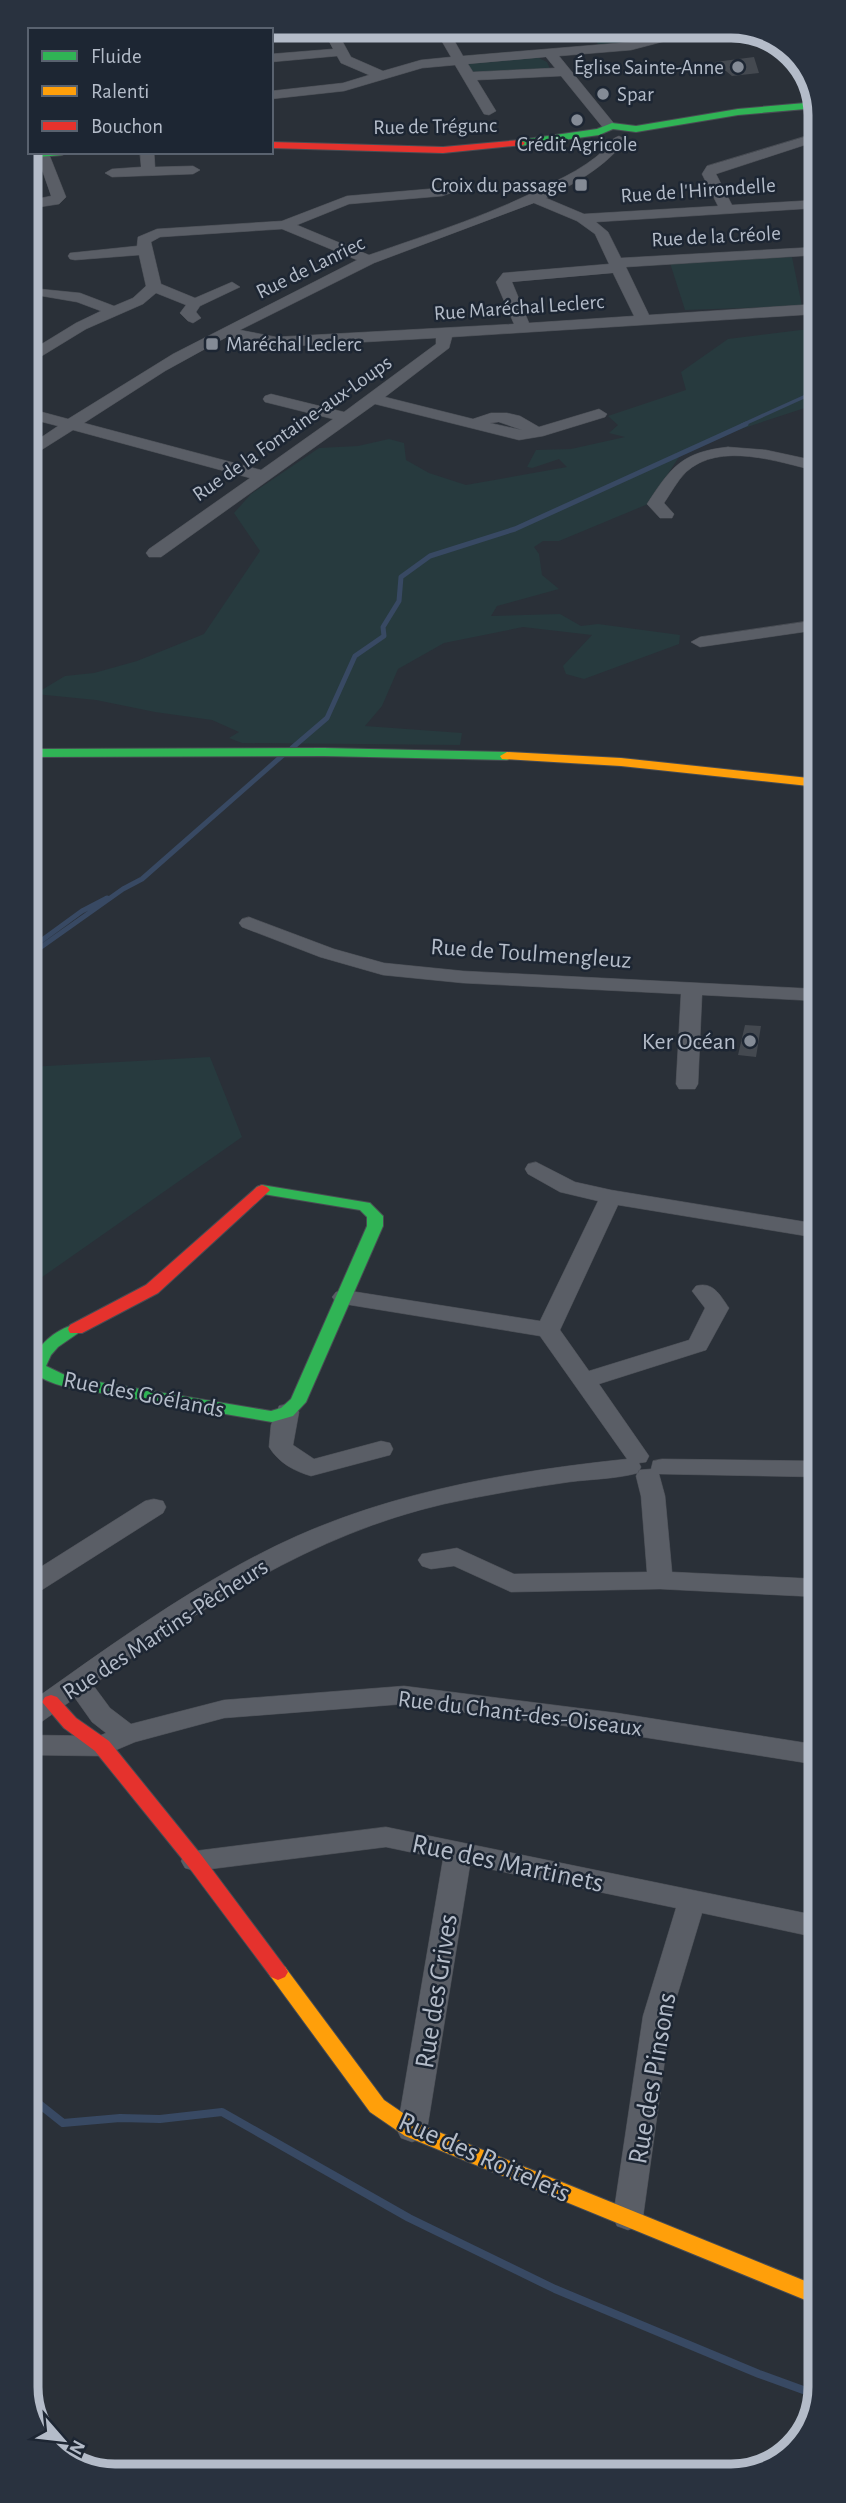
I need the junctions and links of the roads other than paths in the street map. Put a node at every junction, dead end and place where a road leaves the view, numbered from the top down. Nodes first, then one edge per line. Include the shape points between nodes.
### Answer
1 (333, 38) edge
2 (447, 39) edge
3 (669, 39) edge
4 (340, 52) junction
5 (549, 53) junction
6 (273, 58) edge
7 (460, 60) junction
8 (562, 72) junction
9 (380, 75) junction
10 (469, 76) junction
11 (273, 94) edge
12 (807, 106) edge
13 (489, 111) dead end
14 (604, 129) junction
15 (636, 129) junction
16 (808, 138) edge
17 (620, 140) junction
18 (273, 145) edge
19 (147, 154) edge
20 (38, 162) edge
21 (193, 170) dead end
22 (148, 171) junction
23 (112, 173) dead end
24 (460, 185) dead end
25 (534, 198) junction
26 (38, 203) edge
27 (808, 204) edge
28 (727, 209) junction
29 (582, 218) junction
30 (284, 225) junction
31 (145, 250) junction
32 (808, 252) edge
33 (75, 256) dead end
34 (369, 260) junction
35 (618, 265) junction
36 (154, 287) junction
37 (38, 291) edge
38 (214, 295) joint
39 (233, 295) dead end
40 (808, 310) edge
41 (114, 311) junction
42 (644, 321) junction
43 (524, 328) junction
44 (225, 332) junction
45 (444, 333) junction
46 (38, 352) edge
47 (271, 399) dead end
48 (372, 399) junction
49 (599, 414) dead end
50 (38, 416) edge
51 (346, 417) junction
52 (71, 425) junction
53 (474, 425) joint
54 (537, 433) joint
55 (38, 447) edge
56 (808, 464) edge
57 (263, 476) junction
58 (666, 514) dead end
59 (155, 552) dead end
60 (808, 626) edge
61 (699, 642) dead end
62 (38, 752) edge
63 (808, 782) edge
64 (249, 923) dead end
65 (692, 989) junction
66 (808, 995) edge
67 (687, 1084) dead end
68 (536, 1169) dead end
69 (611, 1197) junction
70 (808, 1229) edge
71 (704, 1292) dead end
72 (344, 1297) junction
73 (548, 1330) junction
74 (583, 1381) junction
75 (287, 1412) junction
76 (381, 1449) dead end
77 (644, 1466) junction
78 (808, 1469) edge
79 (154, 1507) dead end
80 (431, 1560) dead end
81 (38, 1578) edge
82 (660, 1580) junction
83 (808, 1587) edge
84 (78, 1683) junction
85 (51, 1702) junction
86 (38, 1711) edge
87 (127, 1735) junction
88 (38, 1745) edge
89 (102, 1746) junction
90 (808, 1753) edge
91 (458, 1851) junction
92 (195, 1861) junction
93 (692, 1900) junction
94 (808, 1923) edge
95 (412, 2130) junction
96 (628, 2217) junction
97 (808, 2292) edge

1 - 4 street
2 - 7 street
3 - 5 street
4 - 6 street
4 - 9 street via 353,65
5 - 7 street
5 - 8 street
7 - 9 street
7 - 10 street
8 - 10 street
8 - 14 street
9 - 11 street via 344,87
10 - 13 street
12 - 15 main road via 727,113
14 - 15 main road
14 - 17 main road via 607,139
14 - 18 main road, Rue de Trégunc via 443,150
15 - 17 main road via 638,136
16 - 28 street via 712,169 709,174
17 - 25 street, Rue de Lanriec via 586,170
19 - 22 street
20 - 26 street via 59,197
21 - 22 street
22 - 23 street
24 - 30 street via 442,192 347,200
25 - 29 street
25 - 34 street, Rue de Lanriec
27 - 28 street, Rue de l'Hirondelle
28 - 29 street, Rue de l'Hirondelle
29 - 35 street via 601,232
30 - 31 street via 157,233 143,240
30 - 34 street
31 - 33 street
31 - 36 street
32 - 35 street, Rue de la Créole
34 - 44 street, Rue de Lanriec
35 - 42 street
35 - 43 street, Rue de la Créole via 508,276 504,282
36 - 38 street via 192,312
36 - 41 street via 138,301
37 - 41 street via 80,298
38 - 39 street
40 - 42 street, Rue Maréchal Leclerc
41 - 46 street
42 - 43 street, Rue Maréchal Leclerc
43 - 45 street, Rue Maréchal Leclerc
44 - 45 street, Rue Maréchal Leclerc via 276,342
44 - 52 street, Rue de Lanriec
45 - 48 street, Rue de la Fontaine-aux-Loups via 440,350
47 - 51 street
48 - 51 street, Rue de la Fontaine-aux-Loups
48 - 53 street
49 - 54 street
50 - 52 street
51 - 57 street, Rue de la Fontaine-aux-Loups
52 - 55 street, Rue de Lanriec
52 - 57 street
53 - 54 street via 503,415
56 - 58 street via 756,453 705,456 680,468 655,504
57 - 59 street, Rue de la Fontaine-aux-Loups
60 - 61 street
62 - 63 main road via 532,755 687,766
64 - 65 street, Rue de Toulmengleuz via 383,969
65 - 66 street, Rue de Toulmengleuz
65 - 67 street
68 - 69 street via 568,1187
69 - 70 street
69 - 73 street
71 - 74 street via 718,1308 698,1345
72 - 73 street
72 - 75 main road, Rue des Goélands via 298,1402
72 - 75 main road, Rue des Goélands via 375,1226 375,1216 365,1206 262,1190 152,1290 55,1340 41,1354 38,1367 66,1382 272,1417
73 - 74 street
74 - 77 street
75 - 76 street, Rue des Goélands via 281,1447 310,1468
77 - 78 street, Rue des Martins-Pêcheurs
77 - 82 street via 653,1496
77 - 84 street, Rue des Martins-Pêcheurs via 479,1487 368,1518 313,1540 216,1590
79 - 81 street
80 - 82 street via 457,1557 511,1583
82 - 83 street
84 - 85 street, Rue des Martins-Pêcheurs
84 - 87 street via 102,1715
85 - 86 street, Rue des Martins-Pêcheurs
85 - 89 main road, Rue des Roitelets
87 - 89 street
87 - 90 street, Rue du Chant-des-Oiseaux via 224,1710 404,1695
88 - 89 street
89 - 92 main road, Rue des Roitelets
91 - 92 street, Rue des Martinets via 386,1837
91 - 93 street, Rue des Martinets
91 - 95 street, Rue des Grives
92 - 95 main road, Rue des Roitelets via 377,2106
93 - 94 street, Rue des Martinets
93 - 96 street, Rue des Pinsons via 657,2016
95 - 96 main road, Rue des Roitelets
96 - 97 main road, Rue des Roitelets

